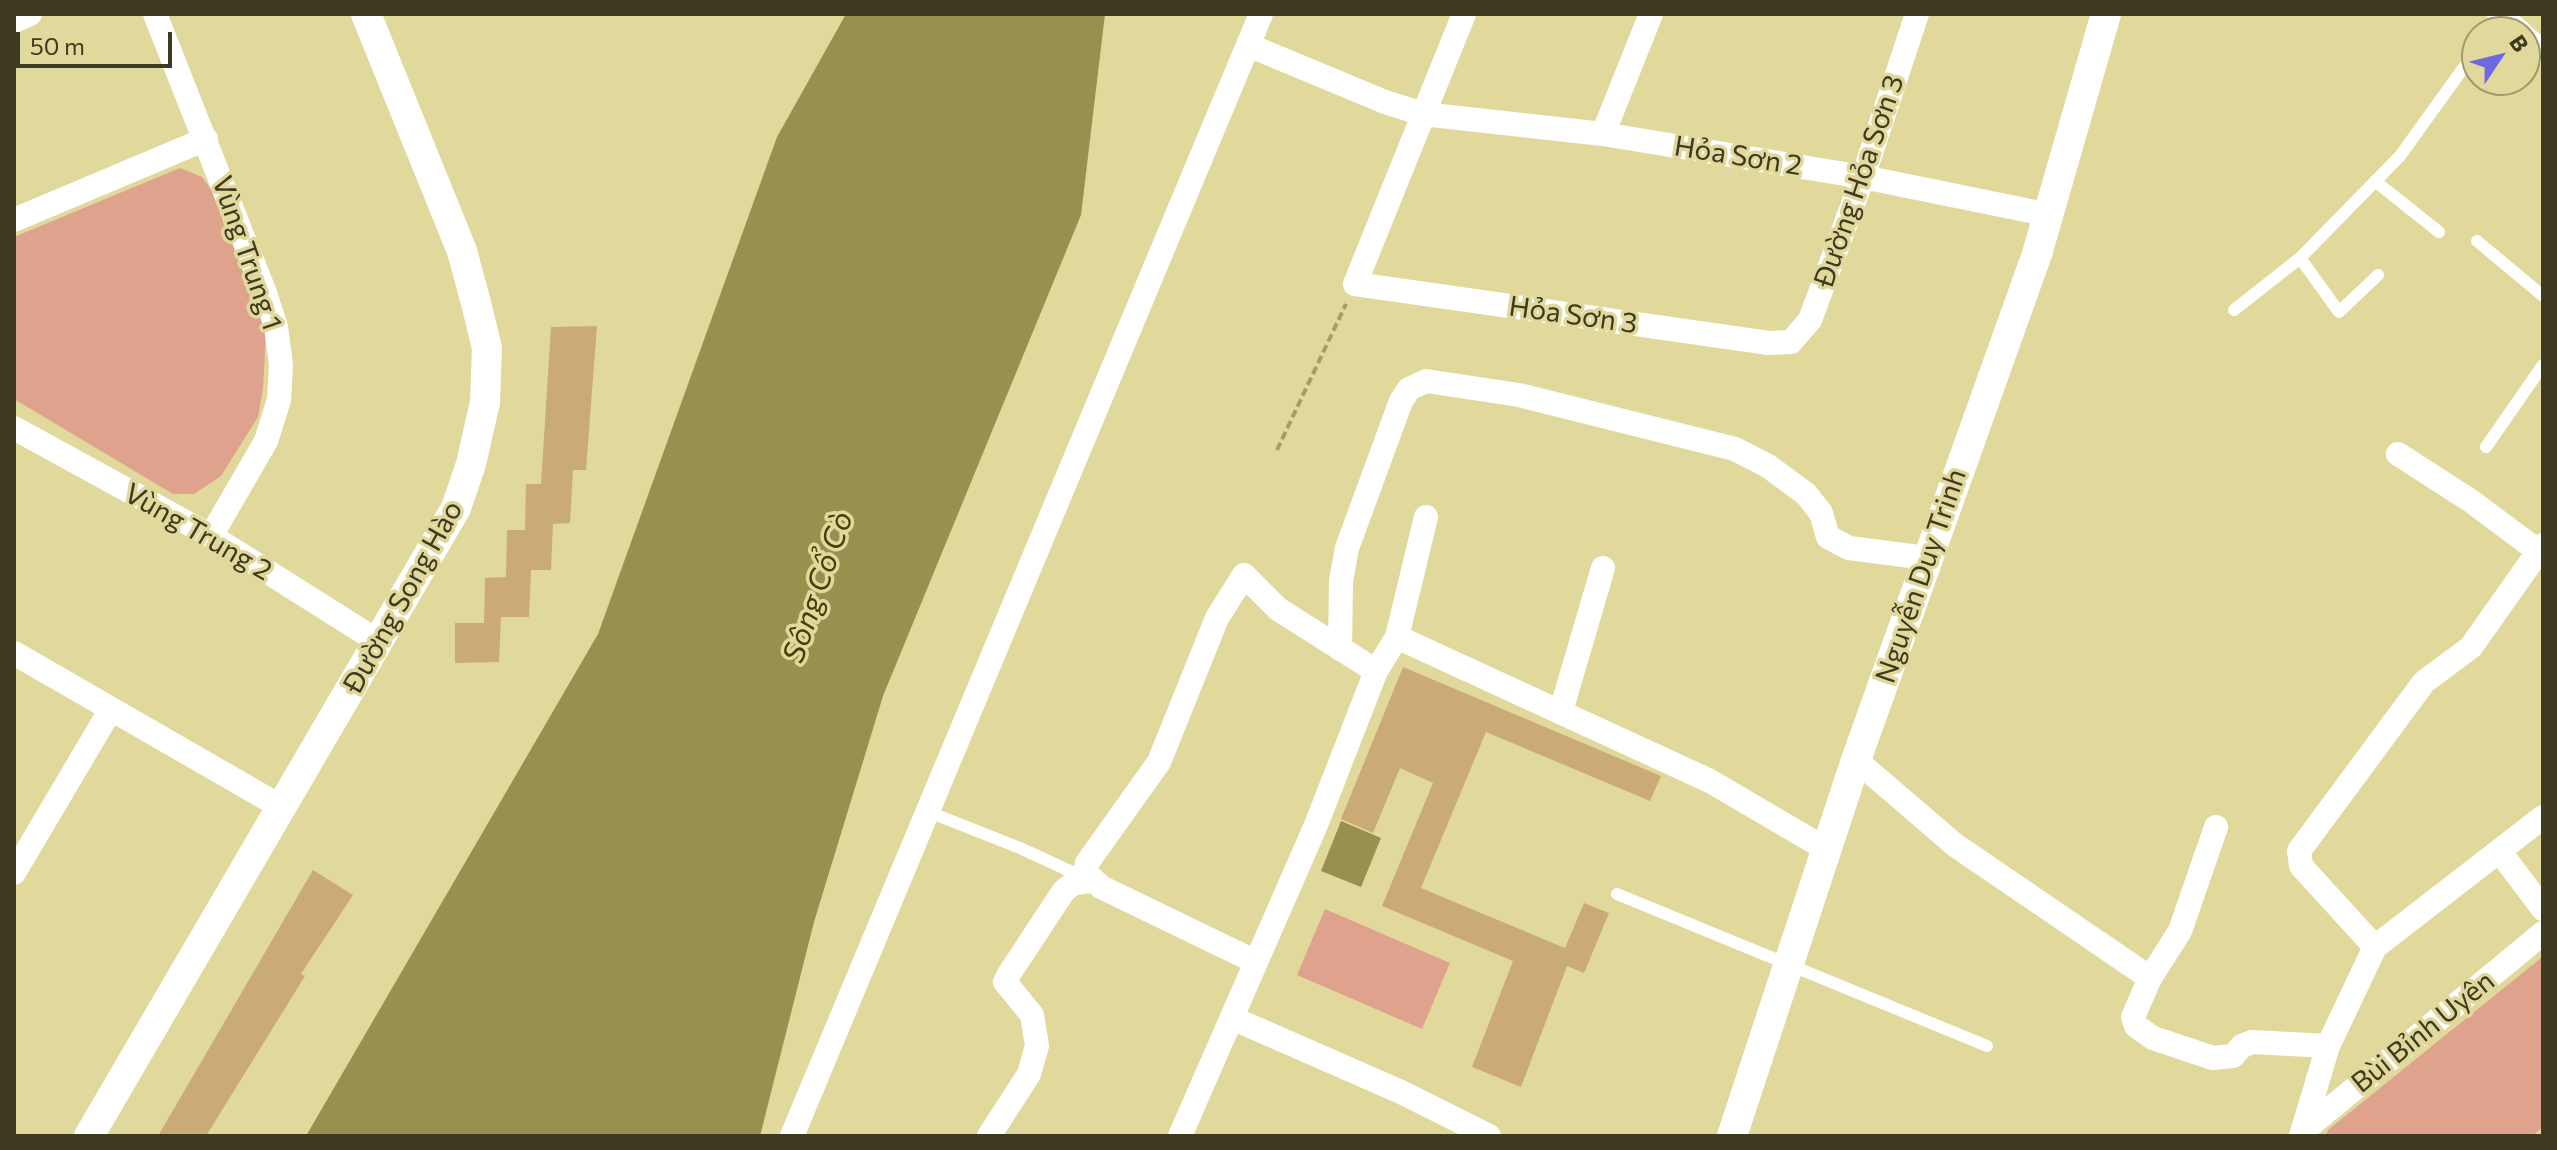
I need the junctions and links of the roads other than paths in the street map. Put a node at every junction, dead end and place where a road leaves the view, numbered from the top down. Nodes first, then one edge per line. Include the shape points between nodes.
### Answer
1 (30, 14) edge
2 (155, 14) edge
3 (366, 14) edge
4 (1261, 14) edge
5 (1464, 14) edge
6 (1651, 14) edge
7 (1917, 14) edge
8 (2106, 14) edge
9 (14, 21) edge
10 (1248, 45) junction
11 (2461, 71) edge
12 (1423, 114) junction
13 (1603, 134) junction
14 (206, 139) junction
15 (1863, 177) junction
16 (2375, 181) junction
17 (2050, 215) junction
18 (14, 220) edge
19 (2439, 232) dead end
20 (2477, 241) dead end
21 (2300, 258) junction
22 (2378, 275) dead end
23 (2543, 296) edge
24 (2234, 310) dead end
25 (1791, 342) joint
26 (2543, 365) edge
27 (14, 428) edge
28 (2486, 447) dead end
29 (2398, 454) dead end
30 (1426, 517) dead end
31 (211, 536) junction
32 (2540, 548) edge
33 (1927, 558) junction
34 (1603, 568) dead end
35 (1397, 637) junction
36 (379, 642) junction
37 (1340, 649) junction
38 (14, 653) edge
39 (1376, 671) junction
40 (111, 709) junction
41 (1561, 711) junction
42 (1856, 760) junction
43 (283, 808) junction
44 (929, 812) junction
45 (2543, 817) edge
46 (2216, 827) dead end
47 (1826, 849) junction
48 (2500, 852) junction
49 (14, 873) edge
50 (1091, 881) junction
51 (1617, 894) dead end
52 (2543, 909) edge
53 (2543, 933) edge
54 (2375, 947) junction
55 (1256, 962) junction
56 (1789, 965) junction
57 (2150, 978) junction
58 (1232, 1018) junction
59 (1987, 1046) dead end
60 (2328, 1046) junction
61 (2302, 1134) edge
62 (89, 1136) edge
63 (792, 1136) edge
64 (989, 1136) edge
65 (1180, 1136) edge
66 (1489, 1136) edge
67 (1732, 1136) edge

1 - 9 street
2 - 14 street, Vùng Trung 1
3 - 36 street, Đường Song Hào via 462,251 487,348 485,402 456,508
4 - 10 street
5 - 12 street
6 - 13 street
7 - 15 street, Đường Hỏa Sơn 3
8 - 17 street, Nguyễn Duy Trinh
10 - 12 street, Hỏa Sơn 2
10 - 44 street
11 - 16 lane via 2400,156
12 - 13 street, Hỏa Sơn 2
12 - 25 street, Hỏa Sơn 3 via 1355,284
13 - 15 street, Hỏa Sơn 2
14 - 18 street
14 - 31 street, Vùng Trung 1 via 265,293 281,365 279,400 266,441
15 - 17 street, Hỏa Sơn 2
15 - 25 street, Đường Hỏa Sơn 3 via 1810,320
16 - 19 lane
16 - 21 lane
17 - 33 street, Nguyễn Duy Trinh
20 - 23 lane
21 - 22 lane via 2339,312
21 - 24 lane
26 - 28 lane
27 - 31 street, Vùng Trung 2
29 - 32 street
30 - 35 street
31 - 36 street, Vùng Trung 2
32 - 54 street via 2471,647 2424,682 2299,851 2301,866
33 - 37 street via 1849,548 1828,537 1821,513 1806,494 1735,449 1519,395 1426,381 1409,389 1401,401 1347,548
33 - 42 street, Nguyễn Duy Trinh
34 - 41 street
35 - 39 street
35 - 41 street
36 - 43 street, Đường Song Hào
37 - 39 street
37 - 50 street via 1278,609 1244,575 1217,618 1159,762 1087,863
38 - 40 street
39 - 55 street
40 - 43 street
40 - 49 street
41 - 47 street via 1710,781
42 - 47 street, Nguyễn Duy Trinh
42 - 57 street via 1955,845
43 - 62 street, Đường Song Hào
44 - 50 lane
44 - 63 street
45 - 48 street
46 - 57 street via 2180,931
47 - 56 street, Nguyễn Duy Trinh
48 - 52 street
48 - 54 street
50 - 55 street
50 - 64 street via 1072,884 1063,892 1005,982 1032,1015 1037,1046 1029,1074
51 - 56 lane
53 - 61 street, Bùi Bỉnh Uyên
54 - 60 street
55 - 58 street
56 - 59 lane
56 - 67 street, Nguyễn Duy Trinh
57 - 60 street via 2133,1017 2136,1026 2153,1038 2213,1058 2233,1056 2252,1042
58 - 65 street
58 - 66 street
60 - 61 street

